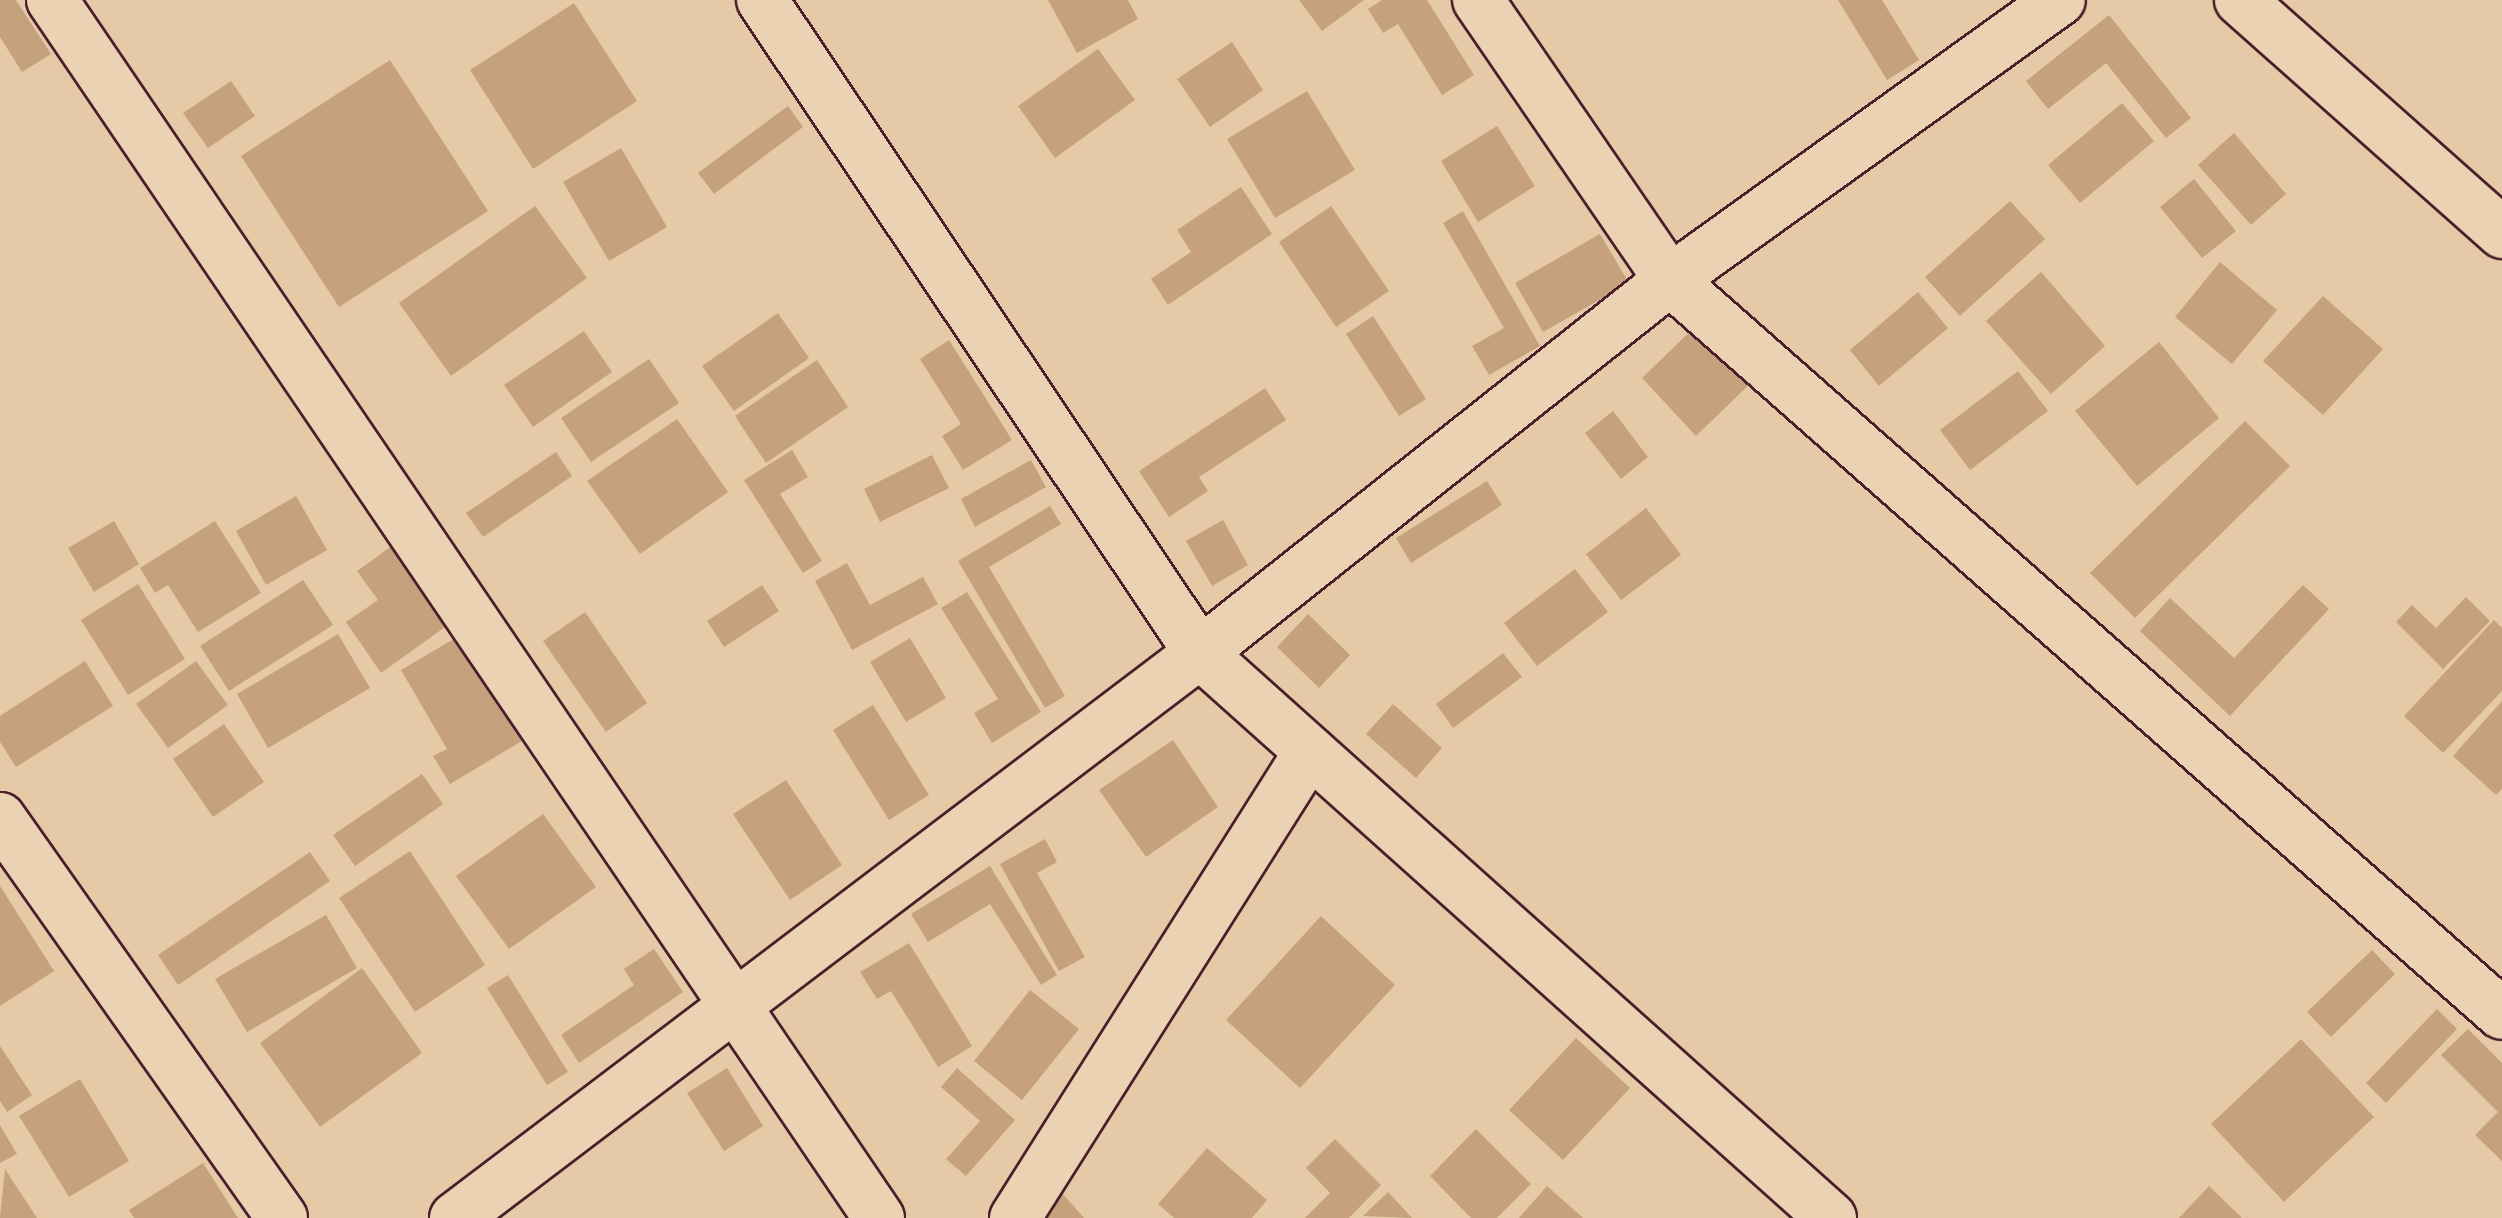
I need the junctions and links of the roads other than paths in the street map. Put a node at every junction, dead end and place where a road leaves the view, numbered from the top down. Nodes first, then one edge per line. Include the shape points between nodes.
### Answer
1 (52, 0) edge
2 (762, 0) edge
3 (1478, 0) edge
4 (2060, 0) edge
5 (2240, 0) edge
6 (2502, 233) edge
7 (1670, 280) junction
8 (1200, 654) junction
9 (1310, 750) junction
10 (0, 818) edge
11 (740, 1005) junction
12 (2502, 1014) edge
13 (282, 1218) edge
14 (455, 1218) edge
15 (879, 1218) edge
16 (1016, 1218) edge
17 (1831, 1218) edge

1 - 11 street
2 - 8 street
3 - 7 street
4 - 7 street
5 - 6 street
7 - 8 street
7 - 12 street
8 - 9 street
8 - 11 street
9 - 16 street
9 - 17 street
10 - 13 street
11 - 14 street
11 - 15 street

